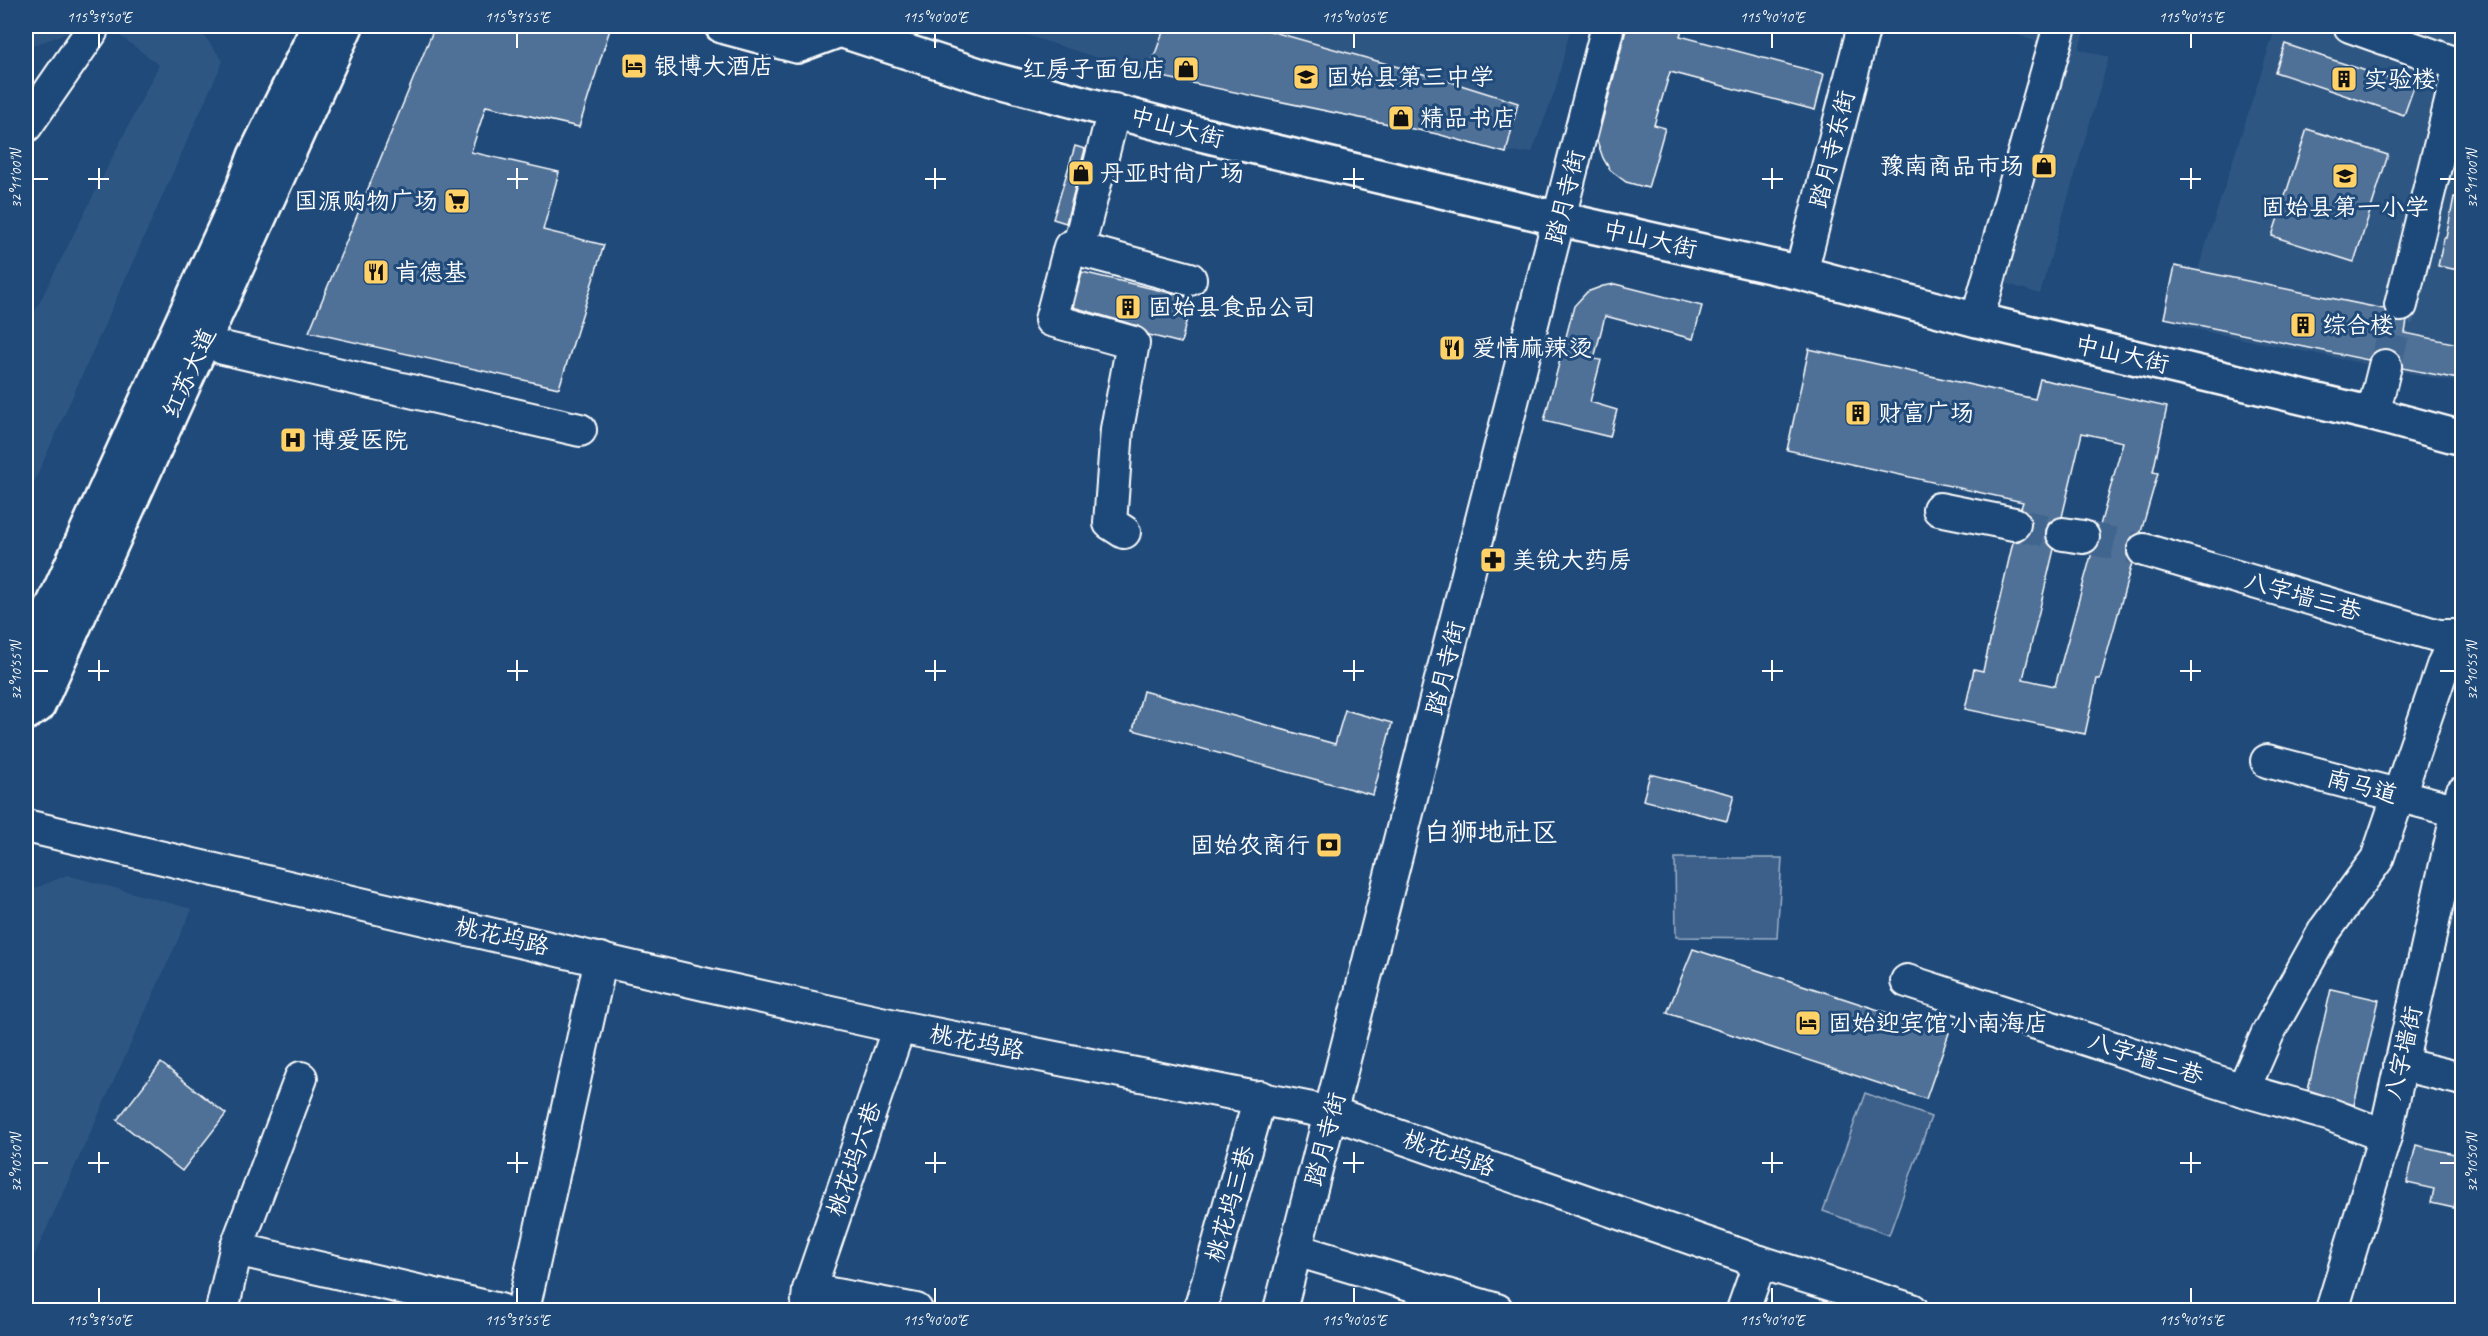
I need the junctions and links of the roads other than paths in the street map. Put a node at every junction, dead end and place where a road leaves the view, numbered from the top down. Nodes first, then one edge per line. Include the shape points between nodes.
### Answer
1 (92, 26) edge
2 (293, 26) edge
3 (319, 26) edge
4 (346, 26) edge
5 (722, 26) edge
6 (1608, 26) edge
7 (1864, 26) edge
8 (2060, 26) edge
9 (2350, 26) edge
10 (840, 27) edge
11 (294, 77) junction
12 (1114, 110) junction
13 (26, 126) edge
14 (1560, 219) junction
15 (1078, 249) junction
16 (1801, 273) junction
17 (1190, 279) dead end
18 (2401, 305) tunnel mouth
19 (1977, 320) junction
20 (224, 348) dead end
21 (2385, 366) tunnel mouth
22 (2373, 414) junction
23 (580, 430) dead end
24 (2463, 438) edge
25 (1939, 509) dead end
26 (2014, 524) tunnel mouth
27 (1124, 532) dead end
28 (2144, 550) tunnel mouth
29 (2463, 636) edge
30 (26, 666) edge
31 (26, 713) edge
32 (2267, 761) dead end
33 (2399, 796) junction
34 (2461, 805) edge
35 (26, 826) edge
36 (601, 959) junction
37 (1907, 981) dead end
38 (899, 1027) junction
39 (2400, 1064) junction
40 (301, 1078) dead end
41 (2463, 1079) edge
42 (2243, 1090) junction
43 (1260, 1097) junction
44 (1332, 1113) junction
45 (2385, 1136) junction
46 (236, 1249) junction
47 (1296, 1250) junction
48 (1760, 1262) junction
49 (808, 1300) edge
50 (222, 1311) edge
51 (500, 1311) edge
52 (523, 1311) edge
53 (916, 1311) edge
54 (1200, 1311) edge
55 (1280, 1311) edge
56 (1497, 1311) edge
57 (1743, 1311) edge
58 (1912, 1311) edge
59 (2332, 1311) edge

1 - 13 street
2 - 11 main road
3 - 11 main road, 红苏大道
4 - 31 main road, 红苏大道 via 38,706
5 - 10 main road, 中山大街 via 797,46
6 - 14 street, 踏月寺街
7 - 16 street, 踏月寺东街
8 - 19 street
9 - 18 street via 2460,65
10 - 12 main road, 中山大街 via 991,79
11 - 30 main road, 红苏大道
12 - 14 main road, 中山大街
12 - 15 street
14 - 16 main road, 中山大街
14 - 44 street, 踏月寺街
15 - 17 street
15 - 27 street via 1070,247 1051,320 1133,343 1117,429 1110,523
16 - 19 main road, 中山大街
19 - 22 main road, 中山大街
20 - 23 street
21 - 22 street
22 - 24 main road, 中山大街
25 - 26 street
28 - 29 street, 八字墙三巷 via 2439,636
29 - 33 street via 2453,644 2444,663
32 - 33 street, 南马道
33 - 34 street, 南马道
33 - 42 street via 2377,859 2325,930 2268,1033
34 - 39 street, 八字墙街
35 - 36 street, 桃花坞路
36 - 38 street, 桃花坞路
36 - 52 street
37 - 42 street, 八字墙二巷
38 - 43 street, 桃花坞路
38 - 49 street, 桃花坞六巷
39 - 41 street
39 - 45 street, 八字墙街
40 - 46 street
42 - 45 street, 八字墙二巷 via 2331,1115
43 - 44 street, 桃花坞路
43 - 54 street, 桃花坞三巷
44 - 47 street, 踏月寺街
44 - 48 street, 桃花坞路
45 - 59 street, 八字墙街
46 - 50 street
46 - 51 street
47 - 55 street, 踏月寺街
47 - 56 street
48 - 57 street
48 - 58 street, 桃花坞路
49 - 53 street

